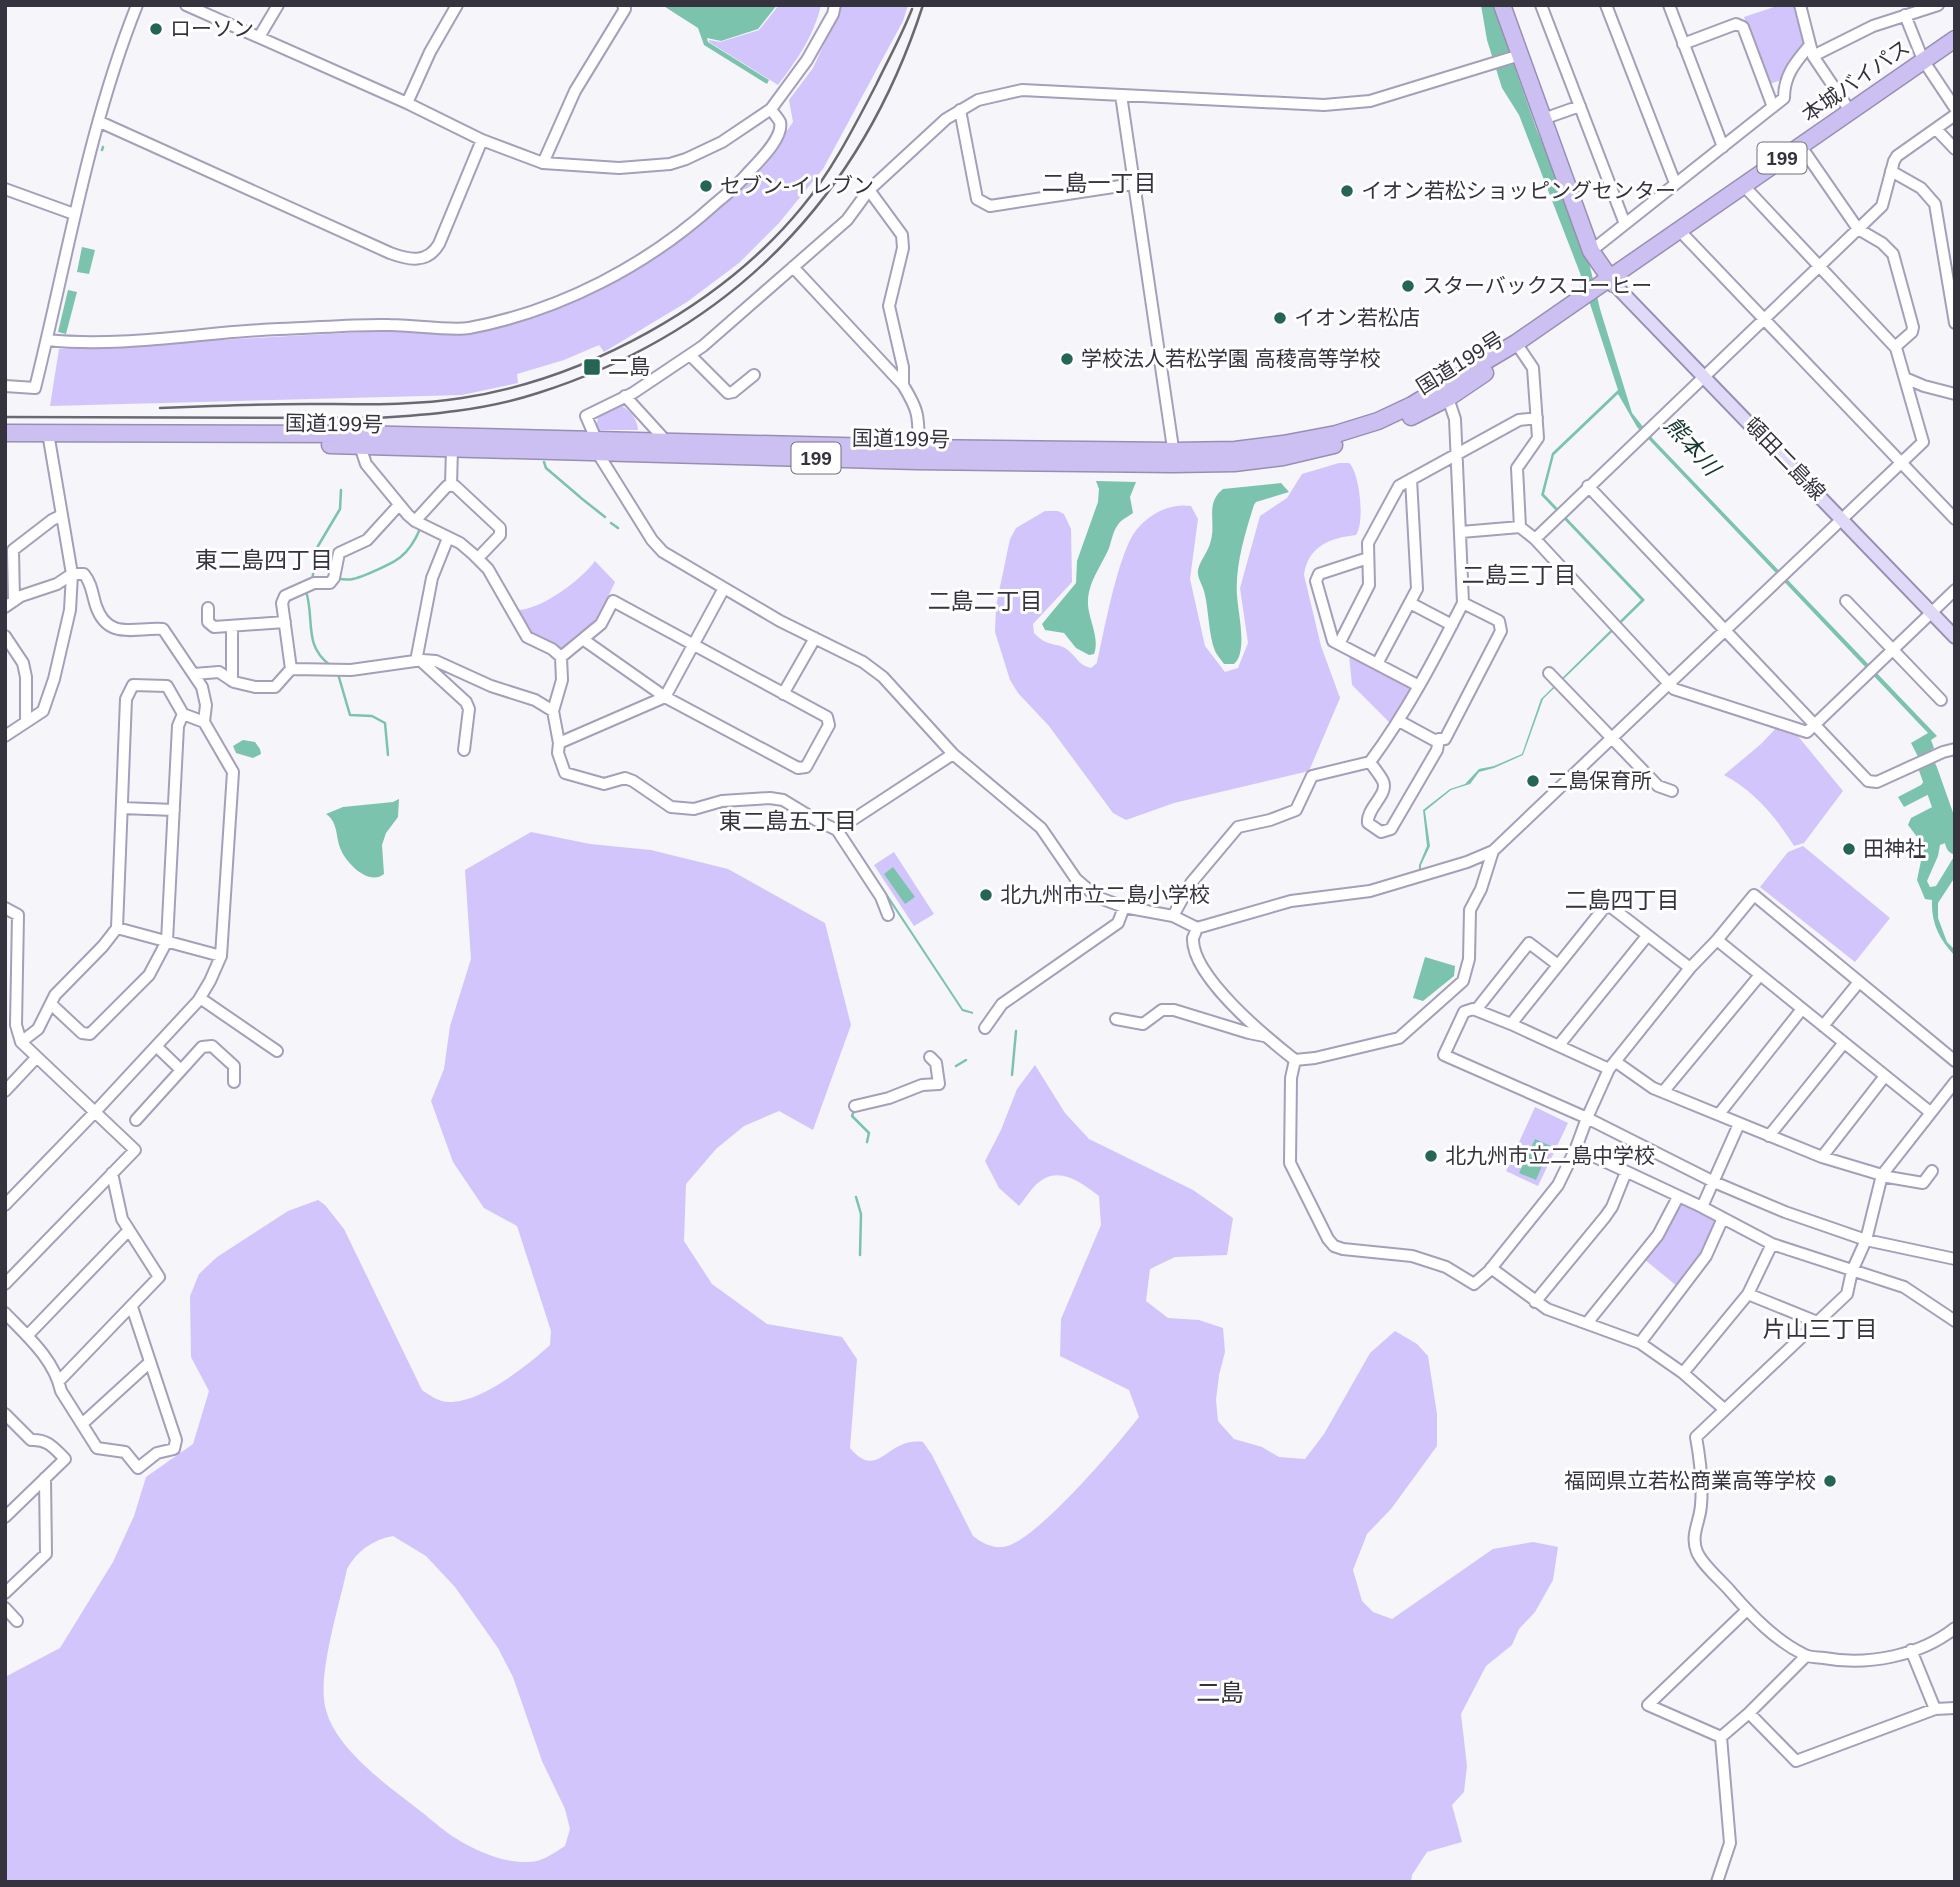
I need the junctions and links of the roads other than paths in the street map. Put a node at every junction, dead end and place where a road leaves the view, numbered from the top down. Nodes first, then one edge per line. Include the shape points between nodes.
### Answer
1 (137, 5) edge
2 (186, 5) edge
3 (278, 5) edge
4 (457, 5) edge
5 (623, 5) edge
6 (835, 5) edge
7 (1503, 5) edge
8 (1606, 5) edge
9 (1668, 5) edge
10 (1800, 5) edge
11 (1938, 5) edge
12 (1544, 6) edge
13 (1903, 12) edge
14 (259, 37) junction
15 (1955, 38) edge
16 (1683, 44) junction
17 (1811, 50) junction
18 (1955, 51) edge
19 (1520, 55) junction
20 (1926, 64) junction
21 (1121, 94) junction
22 (407, 103) junction
23 (1580, 106) junction
24 (1773, 107) junction
25 (1955, 108) edge
26 (771, 109) junction
27 (960, 110) junction
28 (1850, 111) junction
29 (1955, 115) edge
30 (1543, 119) junction
31 (100, 122) junction
32 (1936, 129) junction
33 (482, 140) junction
34 (1723, 147) junction
35 (1803, 149) junction
36 (1955, 149) edge
37 (543, 163) junction
38 (1891, 172) junction
39 (1675, 183) junction
40 (1133, 184) junction
41 (1747, 187) junction
42 (5, 189) edge
43 (869, 190) junction
44 (74, 214) junction
45 (1625, 224) junction
46 (1857, 229) junction
47 (1681, 232) junction
48 (1591, 251) junction
49 (1819, 265) junction
50 (793, 267) junction
51 (1598, 290) junction
52 (1953, 302) edge
53 (1766, 318) junction
54 (1955, 323) edge
55 (47, 340) junction
56 (1895, 346) junction
57 (1518, 347) junction
58 (690, 355) junction
59 (754, 375) dead end
60 (1706, 377) junction
61 (1905, 378) junction
62 (903, 384) junction
63 (5, 386) edge
64 (1955, 394) edge
65 (625, 396) junction
66 (1448, 398) junction
67 (1537, 418) junction
68 (5, 433) edge
69 (49, 438) junction
70 (358, 440) junction
71 (666, 441) junction
72 (5, 443) edge
73 (597, 446) junction
74 (452, 448) junction
75 (919, 448) junction
76 (1456, 454) junction
77 (1174, 457) junction
78 (1901, 462) junction
79 (1411, 479) junction
80 (451, 485) junction
81 (1588, 486) junction
82 (399, 505) junction
83 (62, 515) junction
84 (1843, 519) junction
85 (1955, 519) edge
86 (415, 521) junction
87 (1520, 527) junction
88 (1461, 533) junction
89 (448, 538) junction
90 (1535, 539) junction
91 (478, 558) junction
92 (1368, 558) junction
93 (72, 574) junction
94 (723, 590) junction
95 (1955, 590) edge
96 (1846, 601) dead end
97 (1410, 603) junction
98 (1463, 603) junction
99 (9, 604) edge
100 (208, 608) dead end
101 (1931, 611) junction
102 (285, 622) junction
103 (1452, 625) junction
104 (232, 626) junction
105 (1726, 631) junction
106 (5, 636) edge
107 (1955, 636) edge
108 (815, 638) junction
109 (584, 640) junction
110 (1339, 644) junction
111 (693, 646) junction
112 (1893, 649) junction
113 (561, 657) junction
114 (418, 661) junction
115 (1377, 664) junction
116 (291, 669) junction
117 (1549, 673) dead end
118 (194, 674) junction
119 (232, 681) junction
120 (1671, 683) junction
121 (1419, 687) junction
122 (783, 694) junction
123 (665, 698) junction
124 (1941, 700) dead end
125 (553, 711) junction
126 (183, 714) junction
127 (26, 722) junction
128 (204, 722) junction
129 (1399, 722) junction
130 (1815, 724) junction
131 (5, 736) edge
132 (1611, 738) junction
133 (1439, 739) junction
134 (559, 743) junction
135 (464, 750) dead end
136 (1954, 753) edge
137 (953, 754) junction
138 (1370, 762) junction
139 (1672, 791) dead end
140 (122, 808) junction
141 (174, 810) junction
142 (837, 830) junction
143 (1493, 851) junction
144 (1124, 906) junction
145 (5, 908) edge
146 (888, 915) dead end
147 (1173, 916) junction
148 (117, 928) junction
149 (1197, 928) junction
150 (1647, 936) junction
151 (1717, 940) junction
152 (167, 941) junction
153 (221, 956) junction
154 (1558, 965) junction
155 (1690, 968) junction
156 (1760, 975) junction
157 (1859, 982) junction
158 (200, 998) junction
159 (51, 1004) junction
160 (1802, 1009) junction
161 (1476, 1010) junction
162 (1116, 1019) dead end
163 (1511, 1024) junction
164 (1823, 1026) junction
165 (985, 1028) dead end
166 (1264, 1035) junction
167 (21, 1042) junction
168 (1843, 1044) junction
169 (1559, 1045) junction
170 (156, 1046) junction
171 (278, 1051) dead end
172 (930, 1057) dead end
173 (36, 1058) junction
174 (1295, 1060) junction
175 (1955, 1061) edge
176 (1612, 1065) junction
177 (181, 1070) junction
178 (1885, 1076) junction
179 (234, 1082) dead end
180 (1955, 1082) edge
181 (5, 1091) edge
182 (1663, 1092) junction
183 (855, 1106) dead end
184 (1930, 1112) junction
185 (94, 1113) junction
186 (1719, 1114) junction
187 (1587, 1118) junction
188 (135, 1120) dead end
189 (1739, 1124) junction
190 (1769, 1136) junction
191 (1576, 1148) junction
192 (1822, 1157) junction
193 (1933, 1171) dead end
194 (1626, 1172) junction
195 (112, 1173) junction
196 (1882, 1175) junction
197 (1714, 1182) junction
198 (1678, 1197) junction
199 (5, 1205) edge
200 (1702, 1207) junction
201 (1723, 1218) junction
202 (129, 1230) junction
203 (1866, 1240) junction
204 (1772, 1244) junction
205 (1955, 1259) edge
206 (1491, 1268) junction
207 (1852, 1271) junction
208 (5, 1284) edge
209 (1748, 1294) junction
210 (1535, 1302) junction
211 (132, 1307) junction
212 (5, 1312) edge
213 (1955, 1321) edge
214 (1817, 1322) junction
215 (1587, 1323) junction
216 (27, 1336) junction
217 (1640, 1343) junction
218 (150, 1362) junction
219 (1683, 1373) junction
220 (59, 1381) junction
221 (1724, 1409) junction
222 (5, 1414) edge
223 (82, 1424) junction
224 (45, 1478) junction
225 (5, 1517) edge
226 (5, 1593) edge
227 (5, 1608) edge
228 (1747, 1610) junction
229 (17, 1621) dead end
230 (1955, 1628) edge
231 (1911, 1650) junction
232 (1806, 1656) junction
233 (1935, 1709) junction
234 (1955, 1709) edge
235 (1749, 1713) junction
236 (1721, 1737) junction
237 (1717, 1882) edge

1 - 31 street
2 - 14 street
3 - 14 street
4 - 22 street
5 - 37 street via 625,9 575,90
6 - 26 street via 807,60
7 - 19 highway
8 - 39 street
9 - 16 street
10 - 17 street
11 - 13 street
12 - 23 street
13 - 17 street
13 - 20 street
14 - 22 street
15 - 20 highway, 本城バイパス / 199
16 - 24 street via 1736,24 1743,27
16 - 34 street
17 - 24 street via 1791,68 1784,98
17 - 28 street
18 - 20 highway, 本城バイパス / 199
19 - 21 street via 1370,101 1324,105
19 - 30 highway
20 - 25 street
20 - 28 highway, 本城バイパス / 199
20 - 35 highway, 本城バイパス / 199
21 - 27 street via 1022,90 978,100
21 - 40 street
22 - 33 street
23 - 30 street
23 - 45 street
24 - 34 street
26 - 37 street via 722,142 670,164 618,168
26 - 55 street via 780,122 774,143 703,215 626,270 508,320 467,329 347,325 180,338
27 - 40 street via 977,199 990,206
27 - 43 street
28 - 35 highway, 本城バイパス / 199
29 - 32 street
30 - 48 highway
31 - 33 street via 390,253 422,260 439,244
31 - 44 street
32 - 36 street
32 - 38 street via 1897,156
33 - 37 street
34 - 39 street
35 - 41 highway, 本城バイパス / 199
35 - 46 street
38 - 46 street via 1882,206
38 - 52 street via 1921,188 1935,204
39 - 45 street
40 - 77 street
41 - 47 highway, 本城バイパス / 199
41 - 49 street
42 - 44 street
43 - 50 street via 847,220
43 - 62 street via 902,236 889,306
44 - 55 street
45 - 48 street
46 - 49 street
46 - 56 street via 1893,254 1913,327
47 - 51 highway, 本城バイパス / 199
47 - 53 street
48 - 51 highway
49 - 53 street
49 - 56 street
50 - 58 street
50 - 62 street
51 - 57 highway, 国道199号 / 199
51 - 60 main road, 頓田二島線
52 - 54 street
53 - 60 street
53 - 78 street
55 - 63 street via 35,388
56 - 61 street
57 - 66 highway, 国道199号 / 199
57 - 67 street via 1533,368
57 - 77 highway, 国道199号 / 199 via 1378,421 1283,444
58 - 59 street via 728,393
58 - 65 street
60 - 81 street
60 - 84 main road, 頓田二島線
61 - 64 street
61 - 78 street via 1923,442
62 - 75 street via 915,404
65 - 71 street
65 - 73 street via 586,416
66 - 76 street via 1455,419
66 - 77 highway, 国道199号 / 199 via 1380,430 1283,457 1234,463
67 - 76 street via 1519,420
67 - 87 street via 1538,438 1517,468
68 - 69 highway, 国道199号 / 199
69 - 70 highway, 国道199号 / 199
69 - 72 highway, 国道199号 / 199
69 - 83 street
70 - 73 highway, 国道199号 / 199
70 - 74 highway, 国道199号 / 199
70 - 82 street via 366,464
71 - 73 highway, 国道199号 / 199
71 - 75 highway, 国道199号 / 199
73 - 74 highway, 国道199号 / 199
73 - 77 highway, 国道199号 / 199 via 917,461
73 - 94 street via 652,540
74 - 80 street
75 - 77 highway, 国道199号 / 199
76 - 79 street
76 - 88 street
78 - 84 street
78 - 85 street
79 - 92 street via 1399,486 1368,543
79 - 97 street via 1417,589
80 - 86 street
80 - 91 street via 500,528 500,535
81 - 90 street
81 - 105 street
82 - 86 street
82 - 102 street via 367,540 339,553 330,583 314,583 285,596
83 - 93 street
83 - 99 street via 13,550
84 - 101 main road, 頓田二島線
84 - 105 street
86 - 89 street
87 - 88 street
87 - 90 street
88 - 98 street
89 - 91 street
89 - 114 street via 432,578
90 - 120 street
91 - 113 street via 527,637
92 - 110 street via 1369,585
92 - 110 street via 1319,574 1316,581 1333,641
93 - 99 street
93 - 118 street via 84,574 90,581 101,619 126,631 163,629
93 - 127 street via 71,610 54,679 43,711
94 - 108 street
94 - 111 street
95 - 101 street
96 - 112 street
97 - 103 street
97 - 115 street
98 - 103 street
98 - 133 street via 1499,621 1501,631 1445,739
100 - 104 street via 208,622 214,627
101 - 107 main road, 頓田二島線
101 - 112 street
102 - 104 street
102 - 116 street
103 - 121 street
104 - 119 street
105 - 120 street
105 - 130 street
106 - 127 street via 23,663
108 - 122 street
108 - 137 street via 883,677
109 - 111 street via 601,624 613,601
109 - 113 street
109 - 123 street
110 - 115 street
111 - 122 street
111 - 123 street
112 - 124 street
112 - 130 street
113 - 125 street via 562,680
114 - 116 street via 351,670
114 - 125 street via 447,664
114 - 135 street via 466,702
115 - 121 street
116 - 119 street via 275,687
117 - 132 street
118 - 119 street via 219,672
118 - 128 street via 205,695
120 - 130 street via 1674,689 1807,732
120 - 132 street
121 - 129 street
122 - 123 street via 827,717 829,725 806,767 798,768
123 - 134 street
125 - 134 street
126 - 128 street
126 - 140 street via 167,686 133,685 126,699
126 - 141 street via 178,726
127 - 131 street
128 - 153 street via 233,772
129 - 133 street
129 - 138 street
130 - 136 street via 1872,783 1943,752
132 - 139 street via 1658,786
132 - 143 street
133 - 138 street via 1391,829 1381,832 1367,823 1384,789
134 - 142 street via 565,773 604,784 625,778 671,807 694,809 722,801 770,798 783,800
137 - 142 street
137 - 144 street via 1041,828 1076,879 1097,897
138 - 147 street via 1312,776 1296,810 1238,827 1191,883
140 - 141 street
140 - 148 street
141 - 152 street
142 - 146 street via 876,887
143 - 149 street via 1370,891 1291,901
143 - 174 street via 1470,911 1464,981 1399,1038
144 - 147 street
144 - 165 street via 1118,923 1002,1004
145 - 167 street via 18,915 16,1025
147 - 149 street
148 - 152 street
148 - 159 street
149 - 166 street via 1193,938 1198,958 1220,991
150 - 154 street via 1611,907 1604,908
150 - 155 street
150 - 169 street
151 - 155 street
151 - 156 street
151 - 157 street via 1754,895
152 - 153 street
152 - 159 street via 149,975 90,1034 82,1033
153 - 158 street
154 - 161 street via 1529,943
154 - 163 street
155 - 176 street
156 - 160 street
156 - 182 street
157 - 164 street
157 - 175 street
158 - 170 street
158 - 171 street
159 - 167 street via 38,1029
160 - 164 street
160 - 186 street
161 - 163 street
161 - 187 street via 1464,1012 1444,1055
162 - 166 street via 1143,1024 1162,1010 1174,1010
163 - 169 street
164 - 168 street
166 - 174 street
167 - 173 street
168 - 178 street
168 - 190 street
169 - 176 street
170 - 177 street
170 - 185 street
172 - 183 street via 936,1063 939,1084
173 - 181 street
173 - 185 street
174 - 206 street via 1290,1163 1334,1246 1412,1256 1446,1267 1474,1284
176 - 182 street
176 - 187 street
177 - 179 street via 202,1047 212,1046 234,1066
177 - 188 street
178 - 184 street
178 - 192 street
180 - 184 street
182 - 186 street
184 - 196 street
185 - 195 street via 135,1150
185 - 199 street
186 - 189 street
187 - 191 street
187 - 197 street
189 - 190 street
189 - 197 street
190 - 192 street
191 - 194 street
191 - 206 street via 1558,1185
192 - 196 street
193 - 196 street via 1923,1183
194 - 198 street
194 - 210 street via 1612,1207
195 - 202 street via 122,1219
195 - 208 street
196 - 203 street
197 - 200 street
197 - 203 street via 1785,1213
198 - 200 street
198 - 215 street via 1658,1235
200 - 201 street
201 - 204 street
201 - 217 street via 1706,1256
202 - 211 street via 159,1277
202 - 216 street
203 - 205 street
203 - 207 street
204 - 207 street
204 - 209 street
206 - 210 street
207 - 213 street via 1904,1287
207 - 214 street via 1847,1294
209 - 214 street
209 - 219 street
210 - 215 street
211 - 218 street
211 - 220 street
212 - 216 street
214 - 221 street
215 - 217 street
216 - 220 street
217 - 219 street
218 - 223 street
218 - 223 street via 176,1440 174,1449 157,1453 138,1468 125,1452 97,1448
219 - 221 street
220 - 223 street
221 - 228 street via 1696,1437 1701,1506 1693,1539 1698,1555
222 - 224 street via 32,1440 48,1442 65,1460
224 - 225 street
224 - 226 street via 46,1554
227 - 229 street
228 - 232 street
228 - 236 street via 1648,1705
230 - 231 street
231 - 232 street via 1872,1661
231 - 233 street
232 - 235 street
233 - 234 street
233 - 235 street via 1796,1761
235 - 236 street
236 - 237 street via 1730,1843

